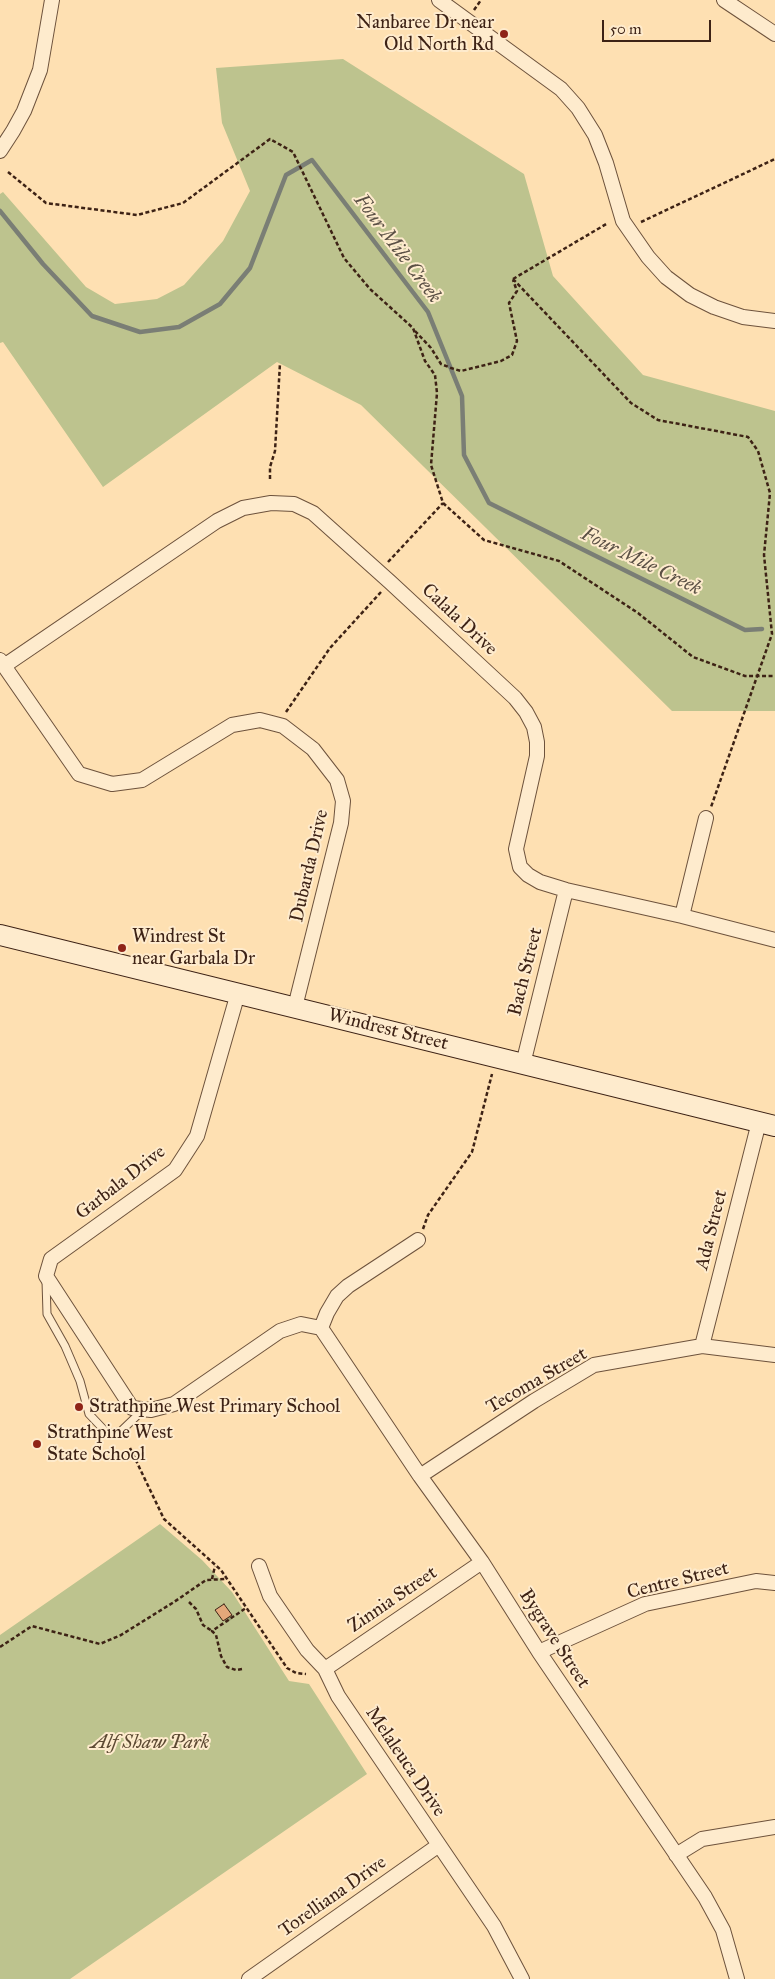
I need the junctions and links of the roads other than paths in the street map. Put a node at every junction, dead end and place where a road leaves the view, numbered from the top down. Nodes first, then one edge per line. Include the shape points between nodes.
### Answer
1 (52, 0) edge
2 (438, 0) edge
3 (724, 0) edge
4 (775, 34) edge
5 (0, 151) edge
6 (775, 321) edge
7 (2, 663) edge
8 (706, 818) road end
9 (566, 890) junction
10 (682, 916) junction
11 (0, 935) edge
12 (775, 940) edge
13 (238, 993) junction
14 (295, 1007) junction
15 (523, 1064) junction
16 (767, 1124) edge
17 (418, 1240) road end
18 (46, 1276) junction
19 (321, 1328) junction
20 (702, 1346) junction
21 (775, 1355) edge
22 (144, 1409) junction
23 (420, 1476) junction
24 (482, 1562) junction
25 (259, 1566) dead end
26 (775, 1583) edge
27 (539, 1652) junction
28 (325, 1669) junction
29 (775, 1827) edge
30 (439, 1845) junction
31 (676, 1855) junction
32 (249, 1979) edge
33 (522, 1979) edge
34 (737, 1979) edge

1 - 5 street via 40,70 24,111
2 - 6 street via 561,89 578,108 595,135 623,221 666,277 690,295 714,307 743,317
3 - 4 street
7 - 9 street, Calala Drive via 217,521 243,508 271,502 294,504 313,513 390,582 515,698 526,712 534,727 537,756 516,849 520,867 540,882
7 - 14 street, Dubarda Drive via 79,774 112,784 142,780 232,725 260,720 283,726 313,749 337,780 343,801 341,823
8 - 10 street
9 - 10 street, Calala Drive
9 - 15 street, Bach Street
10 - 12 street, Calala Drive
11 - 13 street, Windrest Street
13 - 14 street, Windrest Street
13 - 18 street, Garbala Drive via 197,1136 175,1170 51,1259
14 - 15 street, Windrest Street
15 - 16 street, Windrest Street
16 - 20 street, Ada Street
17 - 19 street via 348,1286 337,1296
18 - 22 street via 132,1408
18 - 22 lane, Garbala Drive via 47,1314 80,1381 89,1414 107,1433 120,1432
19 - 22 street via 301,1324 280,1331 174,1404
19 - 23 street, Bygrave Street
20 - 21 street, Tecoma Street
20 - 23 street, Tecoma Street via 594,1365
23 - 24 street, Bygrave Street
24 - 27 street, Bygrave Street
24 - 28 street, Zinnia Street
25 - 28 street, Melaleuca Drive via 270,1596 307,1650
26 - 27 street, Centre Street via 756,1581 645,1604
27 - 31 street, Bygrave Street
28 - 30 street, Melaleuca Drive via 333,1688
29 - 31 street via 702,1839
30 - 32 street, Torelliana Drive
30 - 33 street, Melaleuca Drive via 494,1926
31 - 34 street, Bygrave Street via 723,1930

